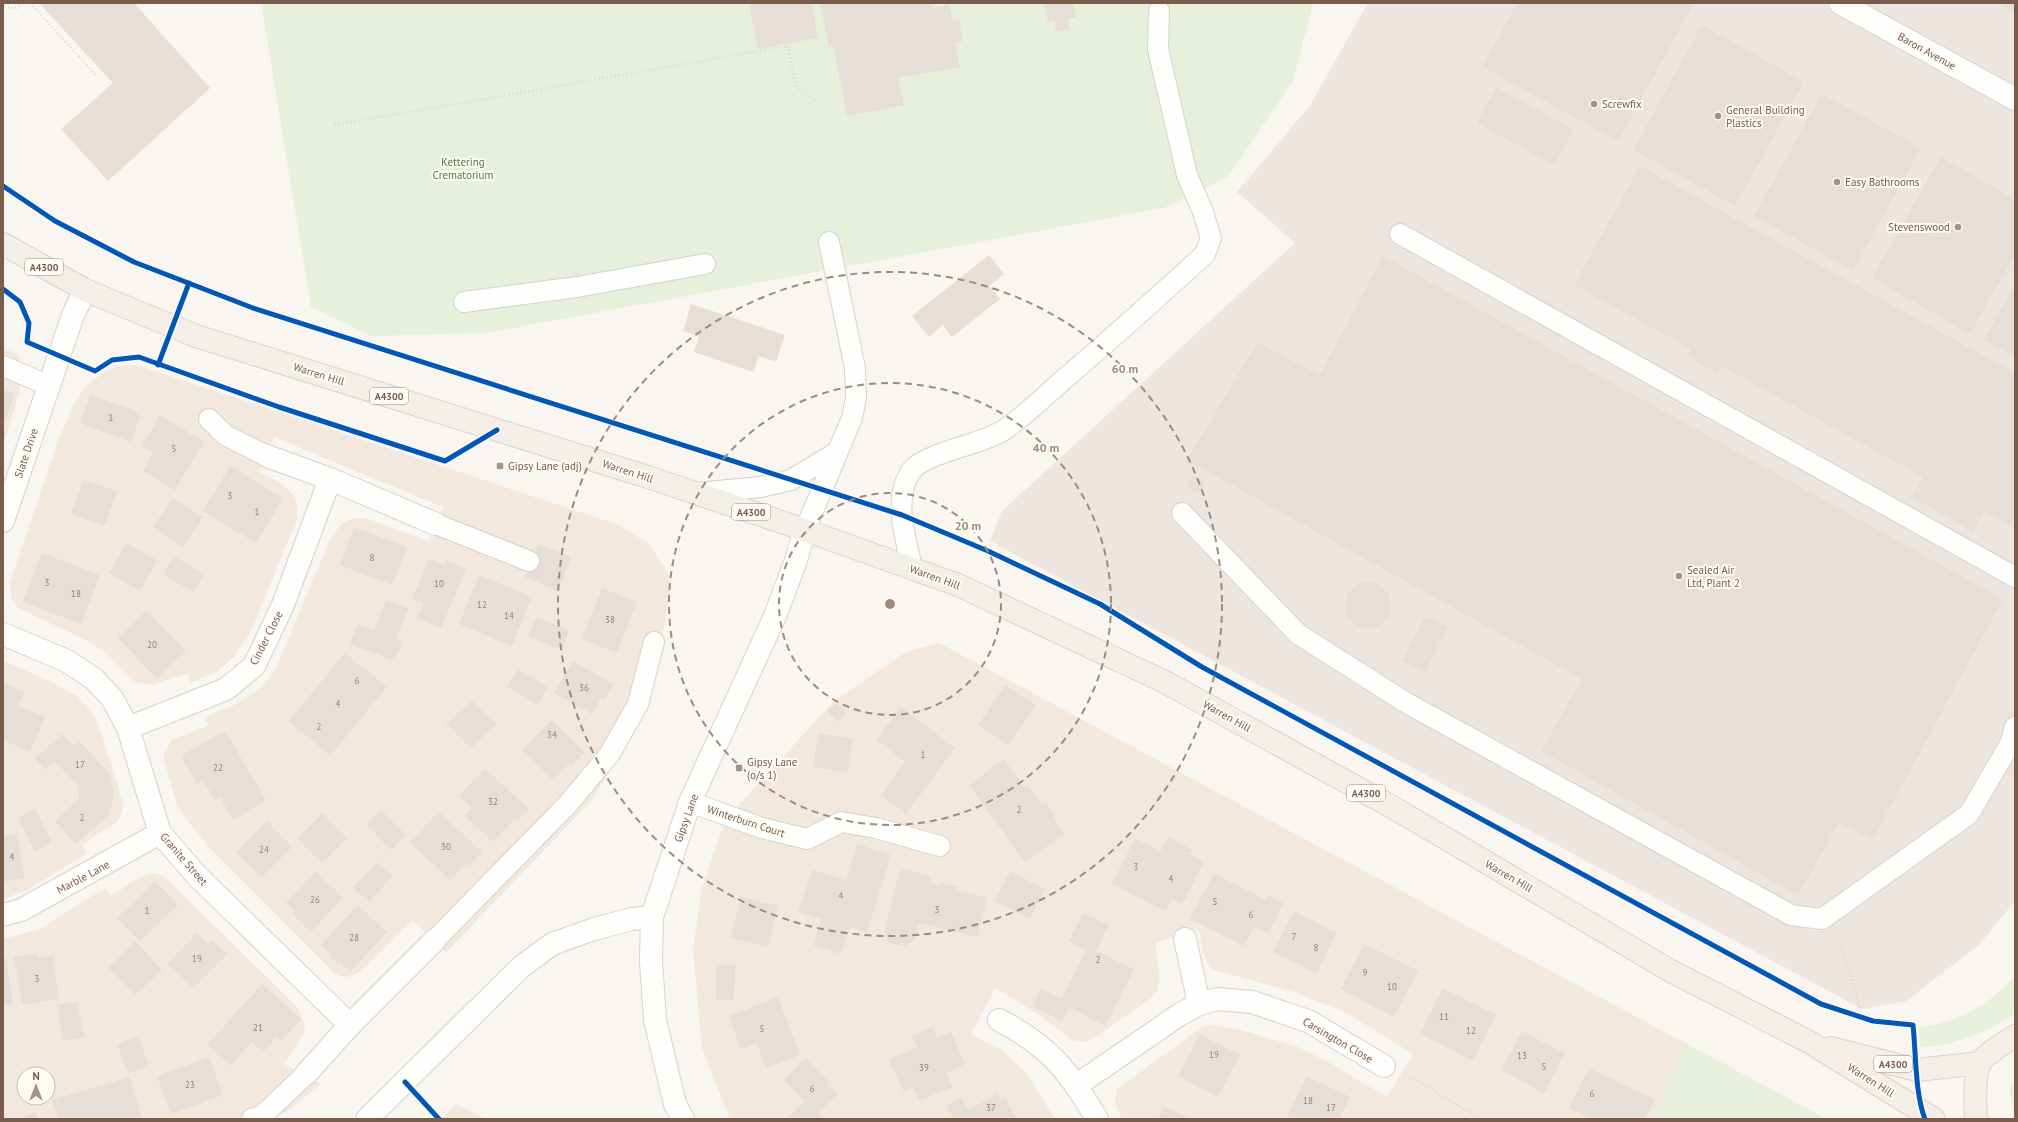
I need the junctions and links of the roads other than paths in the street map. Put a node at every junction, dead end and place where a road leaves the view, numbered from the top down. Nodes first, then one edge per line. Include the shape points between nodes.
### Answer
1 (1840, 3) edge
2 (1159, 11) dead end
3 (2015, 99) edge
4 (1400, 234) dead end
5 (829, 242) dead end
6 (3, 244) edge
7 (705, 264) dead end
8 (85, 290) junction
9 (464, 302) dead end
10 (3, 366) edge
11 (50, 386) junction
12 (209, 419) dead end
13 (837, 452) junction
14 (267, 456) joint
15 (330, 479) junction
16 (696, 493) junction
17 (1182, 513) dead end
18 (3, 521) edge
19 (436, 524) joint
20 (805, 530) junction
21 (529, 561) dead end
22 (912, 568) junction
23 (2015, 577) edge
24 (3, 634) edge
25 (654, 642) dead end
26 (2015, 727) edge
27 (128, 728) junction
28 (690, 802) junction
29 (160, 833) junction
30 (940, 846) dead end
31 (3, 915) edge
32 (652, 917) junction
33 (1185, 939) dead end
34 (434, 941) joint
35 (1199, 1004) junction
36 (999, 1020) dead end
37 (350, 1025) junction
38 (2015, 1036) edge
39 (1809, 1042) junction
40 (1980, 1063) junction
41 (1384, 1066) road end
42 (306, 1074) joint
43 (1078, 1085) junction
44 (252, 1119) edge
45 (367, 1119) edge
46 (683, 1119) edge
47 (1097, 1119) edge
48 (1934, 1119) edge
49 (1976, 1119) edge

1 - 3 street, Baron Avenue
2 - 22 lane via 1158,50 1187,175 1211,238 1205,254 1113,338 1006,429 968,446 932,456 912,470 902,492 902,515
4 - 23 lane
5 - 13 lane via 855,368 856,397 852,418
6 - 8 main road, Warren Hill / A4300
7 - 9 lane via 577,287
8 - 11 street, Slate Drive via 73,315
8 - 16 main road, Warren Hill / A4300 via 196,336
10 - 11 lane
11 - 18 street, Slate Drive
12 - 14 lane via 225,435
13 - 16 lane via 791,480
13 - 20 lane
14 - 15 street
15 - 19 street
15 - 27 street, Cinder Close via 283,605 254,666 226,689
16 - 20 main road, Warren Hill / A4300
17 - 26 lane via 1298,634 1405,702 1790,915 1822,919 1969,814 2010,744
19 - 21 lane
20 - 22 main road, Warren Hill / A4300
20 - 28 street, Gipsy Lane via 796,563 775,616
22 - 39 main road, Warren Hill / A4300 via 958,585 1165,682 1394,808 1669,970
24 - 27 street, Granite Street via 67,661 94,679 112,698
25 - 34 lane via 638,704 610,755 567,805
27 - 29 street, Granite Street
28 - 30 lane, Winterburn Court via 762,828 807,839 841,822 876,828
28 - 32 street, Gipsy Lane
29 - 31 street, Marble Lane via 21,910
29 - 37 street, Granite Street via 198,877
32 - 45 street via 594,928 552,944 511,977
32 - 46 street, Gipsy Lane via 651,960 655,1020 675,1104
33 - 35 street
34 - 37 street
35 - 41 street, Carsington Close via 1218,999 1252,1002 1308,1021
35 - 43 street, Carsington Close
36 - 43 street via 1024,1033 1047,1050
37 - 42 street
38 - 40 main road
39 - 40 main road, Warren Hill / A4300 via 1917,1070
39 - 48 main road, Warren Hill / A4300
40 - 49 main road via 1974,1095
42 - 44 lane via 263,1115
43 - 47 street

